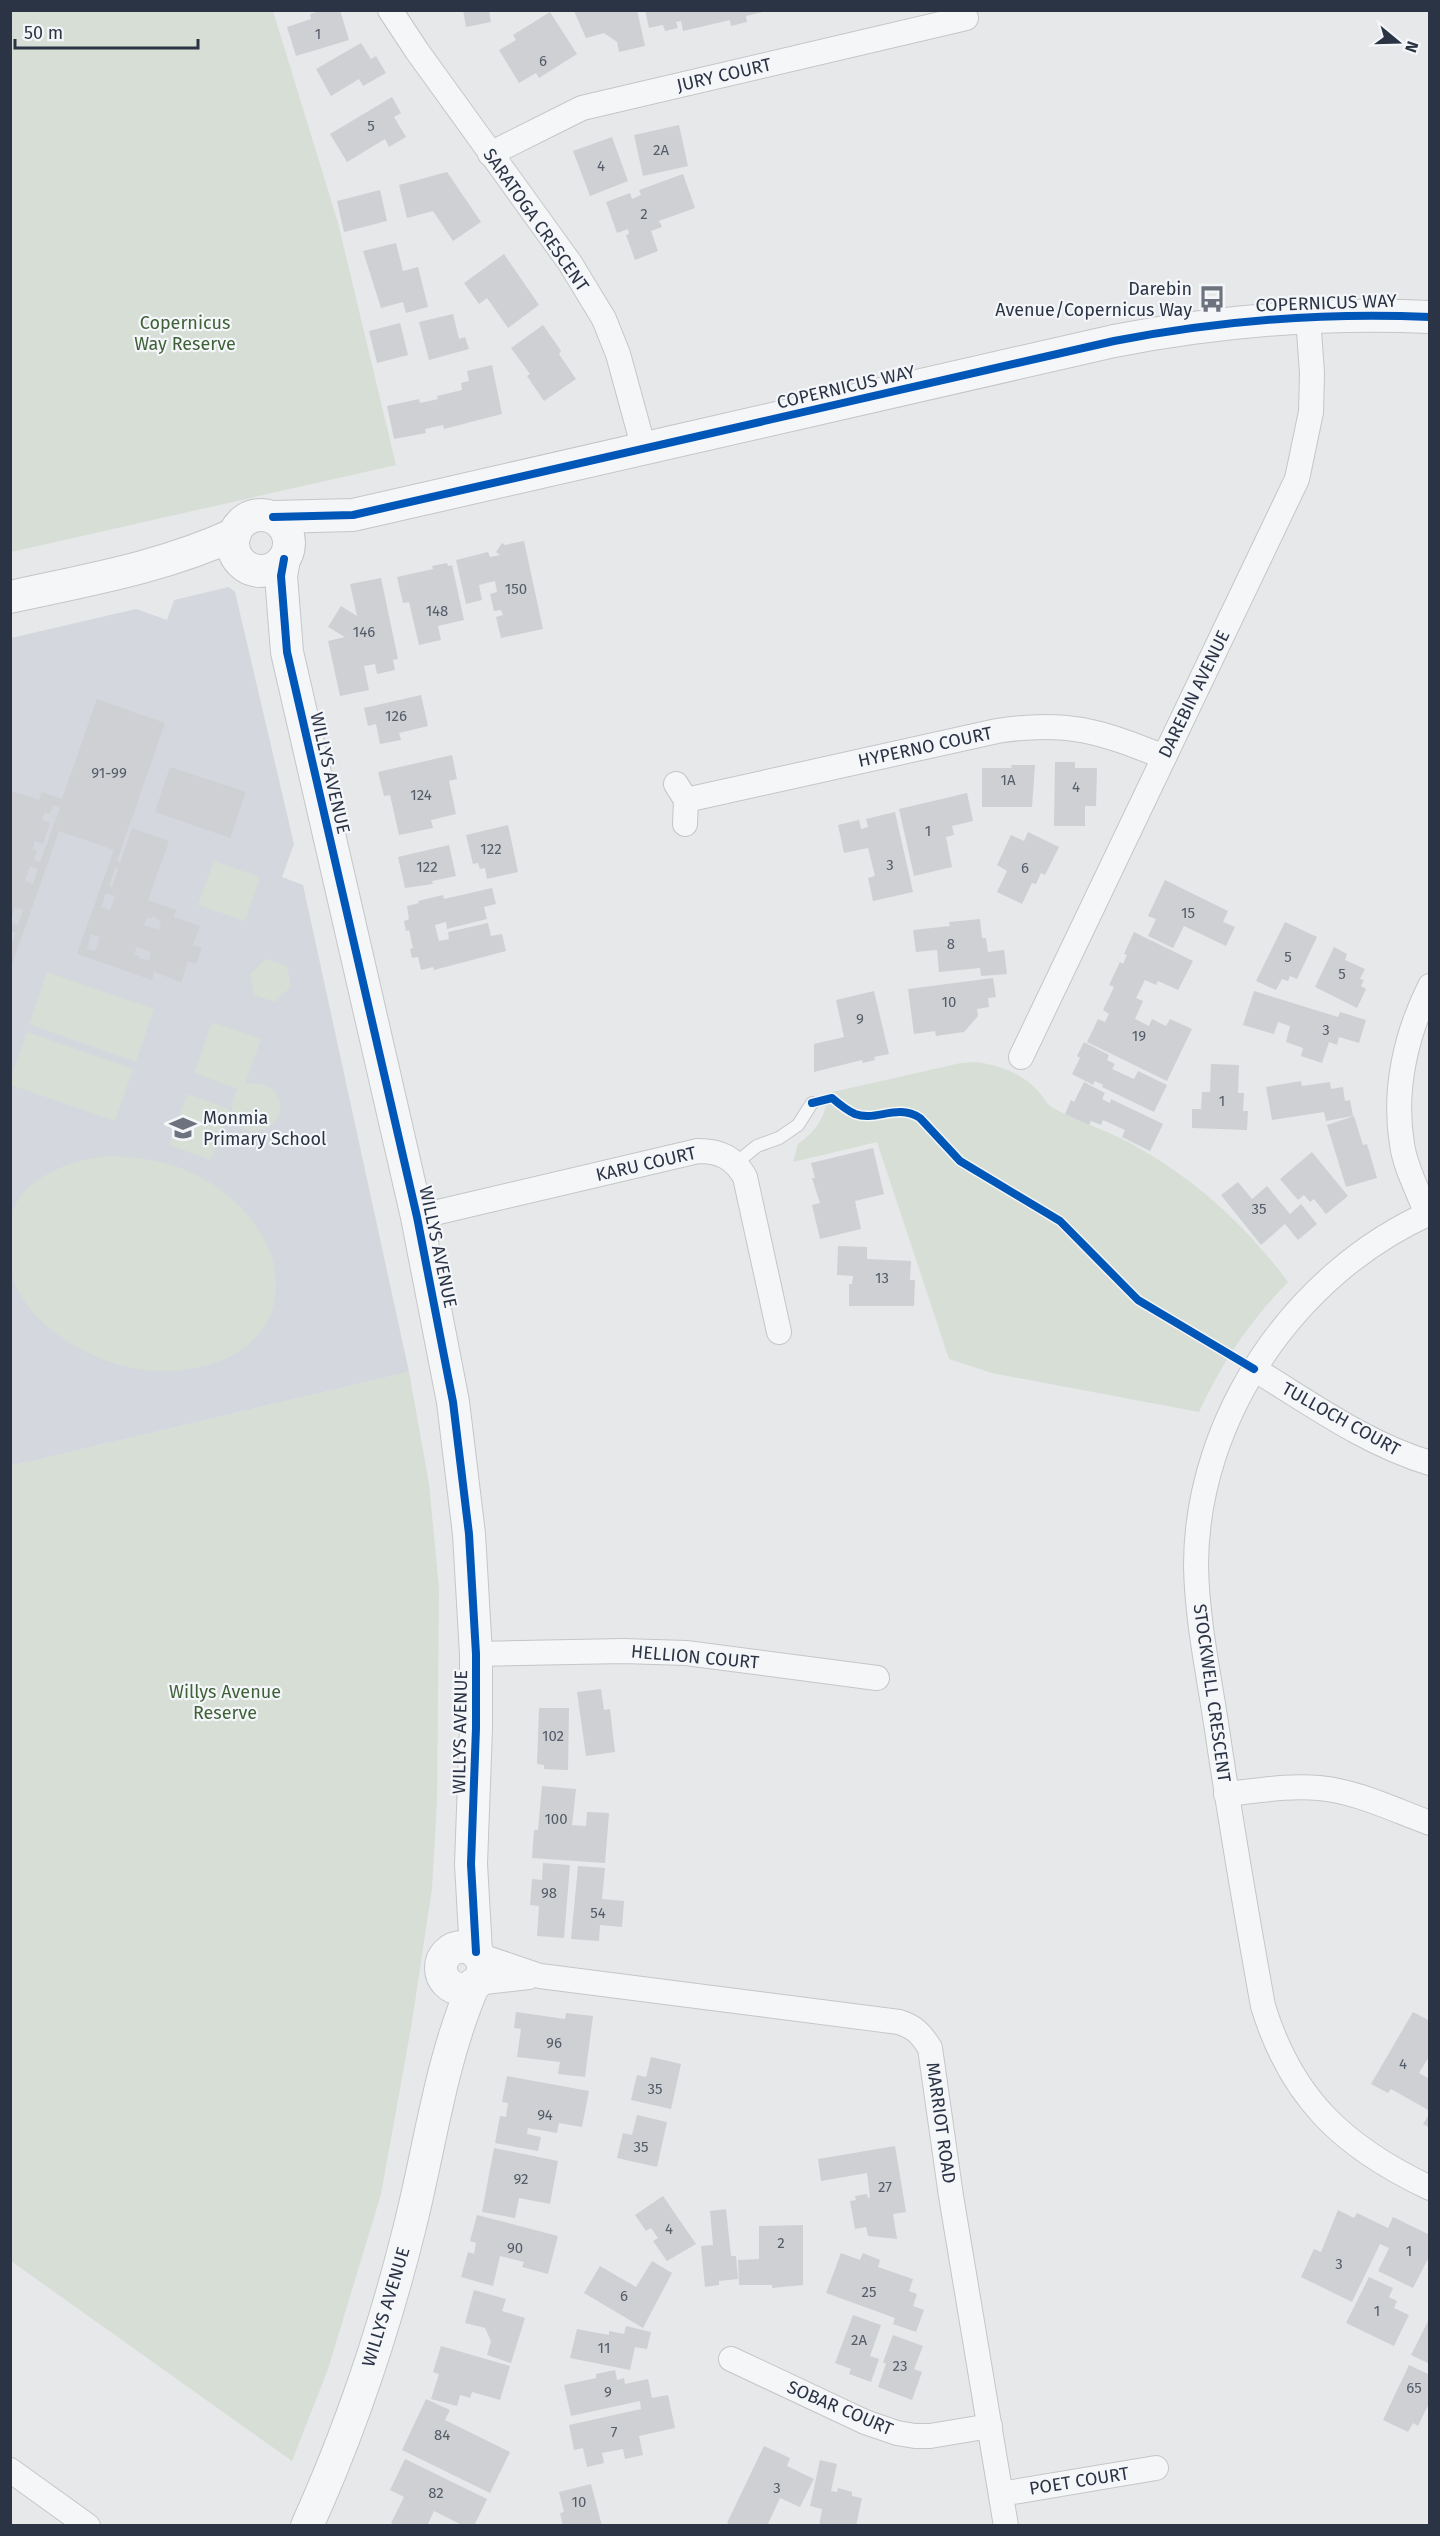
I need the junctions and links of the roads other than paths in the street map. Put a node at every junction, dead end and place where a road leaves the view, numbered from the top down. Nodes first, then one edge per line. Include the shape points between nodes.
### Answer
1 (390, 10) edge
2 (966, 18) dead end
3 (489, 154) junction
4 (1308, 317) junction
5 (1430, 317) edge
6 (644, 449) junction
7 (352, 515) junction
8 (273, 517) junction
9 (235, 534) junction
10 (286, 555) junction
11 (160, 563) junction
12 (245, 566) junction
13 (10, 597) edge
14 (287, 652) junction
15 (1164, 757) junction
16 (682, 803) dead end
17 (1430, 986) edge
18 (1019, 1058) dead end
19 (812, 1103) dead end
20 (736, 1163) junction
21 (1428, 1214) edge
22 (417, 1217) junction
23 (779, 1332) dead end
24 (1254, 1369) junction
25 (1430, 1463) edge
26 (476, 1654) junction
27 (877, 1678) dead end
28 (1226, 1794) junction
29 (1430, 1822) edge
30 (466, 1968) junction
31 (1430, 2188) edge
32 (731, 2359) dead end
33 (990, 2426) junction
34 (1156, 2468) dead end
35 (10, 2469) edge
36 (1001, 2494) junction
37 (88, 2526) edge
38 (307, 2526) edge
39 (1006, 2526) edge

1 - 3 street, SARATOGA CRESCENT
2 - 3 street, JURY COURT via 582,108
3 - 6 street, SARATOGA CRESCENT via 570,263 604,319 618,354
4 - 5 street, COPERNICUS WAY
4 - 6 street, COPERNICUS WAY via 1202,326 1114,341
4 - 15 street, DAREBIN AVENUE via 1311,412 1297,478
6 - 7 street, COPERNICUS WAY
7 - 8 street, COPERNICUS WAY
7 - 10 street, COPERNICUS WAY via 304,539
8 - 9 street via 246,519
8 - 10 street via 285,527 290,542
9 - 11 street
9 - 12 street via 234,551
10 - 12 street via 271,570
10 - 14 street, WILLYS AVENUE via 281,576
11 - 12 street
11 - 13 street
12 - 14 street, WILLYS AVENUE via 272,613
14 - 22 street, WILLYS AVENUE
15 - 16 street, HYPERNO COURT via 1100,733 1032,726
15 - 18 street, DAREBIN AVENUE
17 - 21 street via 1405,1050 1400,1097 1402,1145
19 - 20 lane via 798,1125 757,1146
20 - 22 street, KARU COURT via 712,1151 698,1151
20 - 23 street via 745,1178
21 - 24 street, STOCKWELL CRESCENT via 1368,1248 1319,1288
22 - 26 street, WILLYS AVENUE via 453,1402 469,1534
24 - 25 street, TULLOCH COURT via 1366,1436
24 - 28 street, STOCKWELL CRESCENT via 1227,1419 1215,1455 1196,1564 1198,1609
26 - 27 street, HELLION COURT via 686,1653
26 - 30 street, WILLYS AVENUE
28 - 29 street via 1321,1788
28 - 31 street, STOCKWELL CRESCENT via 1263,2006 1287,2067 1326,2119 1347,2139
30 - 33 street, MARRIOT ROAD via 899,2022 922,2034 930,2048
30 - 38 street, WILLYS AVENUE via 414,2208 391,2294 344,2435
32 - 33 street, SOBAR COURT via 897,2433 930,2436
33 - 36 street, MARRIOT ROAD
34 - 36 street, POET COURT
35 - 37 street
36 - 39 street, MARRIOT ROAD

